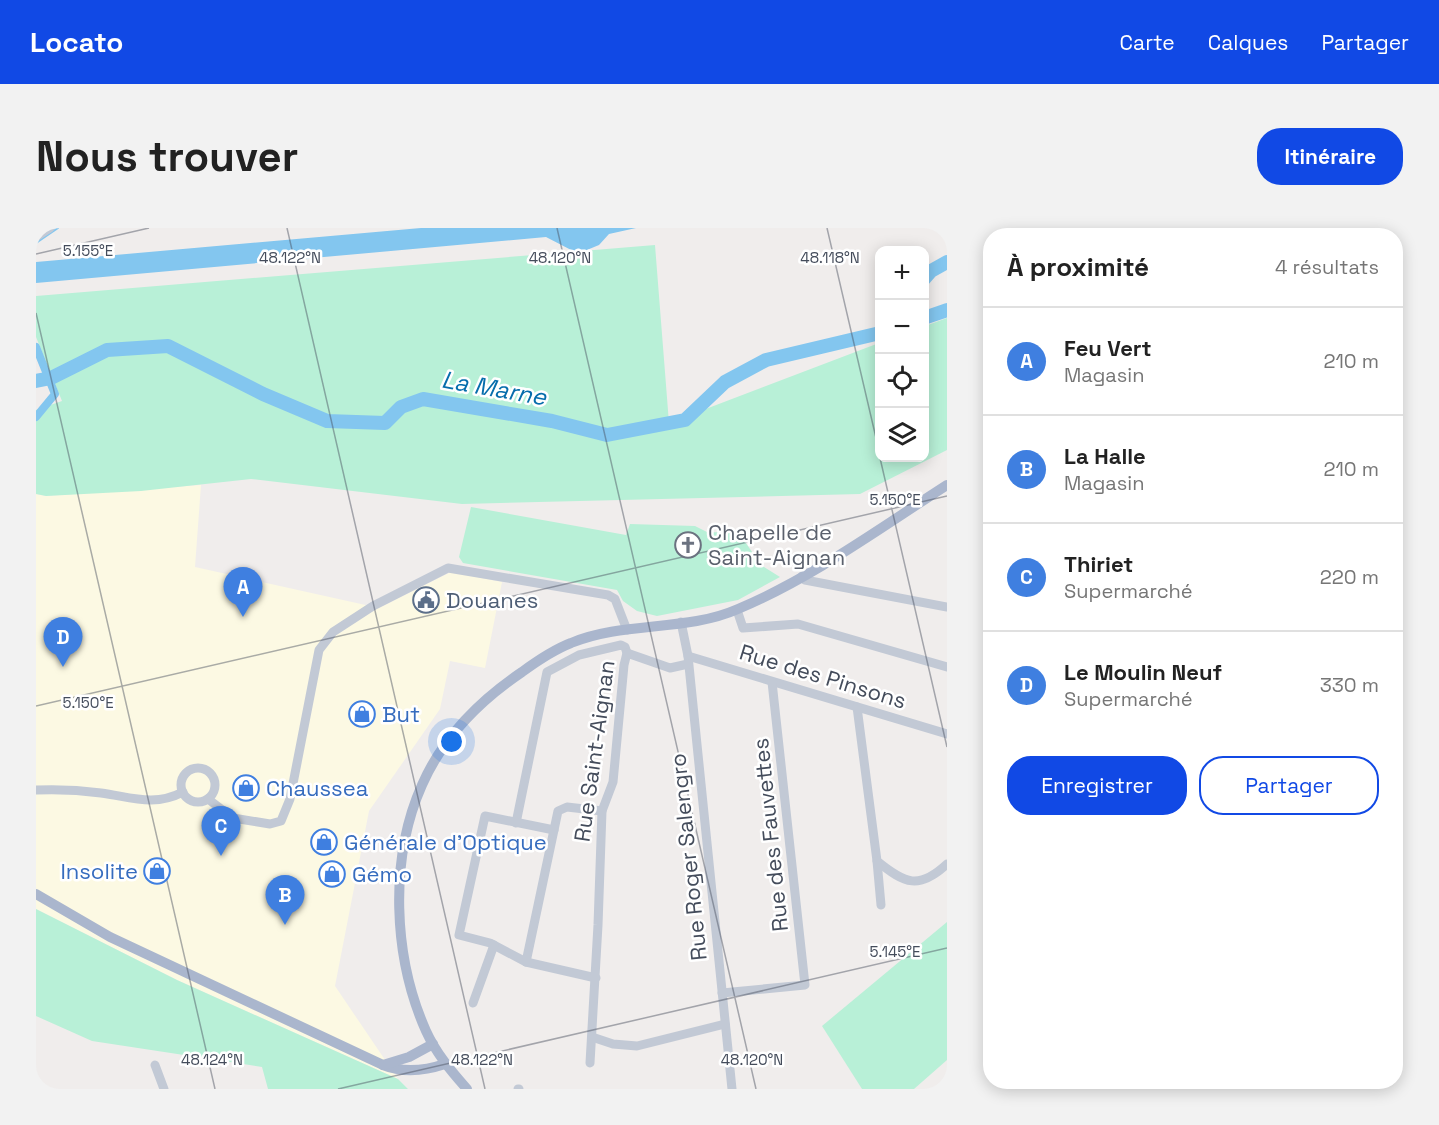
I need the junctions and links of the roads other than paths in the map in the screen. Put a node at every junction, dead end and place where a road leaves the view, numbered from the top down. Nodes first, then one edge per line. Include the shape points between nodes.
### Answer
1 (50, 228) edge
2 (36, 237) edge
3 (947, 485) edge
4 (802, 576) junction
5 (947, 607) edge
6 (736, 610) junction
7 (681, 622) junction
8 (627, 630) junction
9 (627, 652) junction
10 (688, 660) junction
11 (947, 667) edge
12 (772, 682) junction
13 (857, 707) junction
14 (947, 734) edge
15 (36, 790) edge
16 (183, 792) junction
17 (208, 799) junction
18 (602, 811) junction
19 (516, 823) junction
20 (554, 830) junction
21 (877, 861) junction
22 (947, 864) edge
23 (36, 894) edge
24 (881, 905) dead end
25 (494, 945) junction
26 (526, 962) junction
27 (596, 978) junction
28 (722, 993) junction
29 (473, 1003) dead end
30 (725, 1024) junction
31 (592, 1037) junction
32 (433, 1044) junction
33 (590, 1063) dead end
34 (445, 1064) junction
35 (155, 1065) dead end
36 (382, 1065) junction
37 (164, 1089) edge
38 (467, 1089) edge
39 (732, 1089) edge

1 - 2 street
3 - 4 main road
4 - 5 street via 805,580
4 - 6 main road
6 - 7 main road
6 - 11 street via 743,628 798,624
7 - 8 main road
7 - 10 street, Rue Roger Salengro
8 - 17 street via 615,599 608,594 448,568 333,632 319,650 290,799 281,821 270,824 233,818
8 - 32 main road via 571,643 491,694 459,726 423,783 405,841 401,916 413,995
9 - 10 street, Rue Saint-Aignan via 670,668
9 - 18 street, Rue Saint-Aignan via 613,782
9 - 19 street via 621,645 590,653 547,672
10 - 12 street, Rue des Pinsons
10 - 28 street, Rue Roger Salengro
12 - 13 street, Rue des Pinsons
12 - 28 street, Rue des Fauvettes via 805,985
13 - 14 street, Rue des Pinsons
13 - 21 street
15 - 16 street via 70,789 141,802
16 - 17 street via 193,801
16 - 17 street via 184,776 193,769 203,769 215,782
18 - 20 street via 567,807 558,811
18 - 27 street, Rue Saint-Aignan
19 - 20 street
19 - 25 street via 485,816 459,934
20 - 26 street
21 - 22 street via 900,879 917,882 933,877
21 - 24 street
23 - 36 main road via 110,937
25 - 26 street
25 - 29 street
26 - 27 street
27 - 31 street, Rue Saint-Aignan
28 - 30 street, Rue Roger Salengro
30 - 31 street via 637,1046
30 - 39 street, Rue Roger Salengro
31 - 33 street, Rue Saint-Aignan
32 - 34 main road
32 - 36 main road
34 - 36 main road via 411,1071
34 - 38 main road
35 - 37 street

